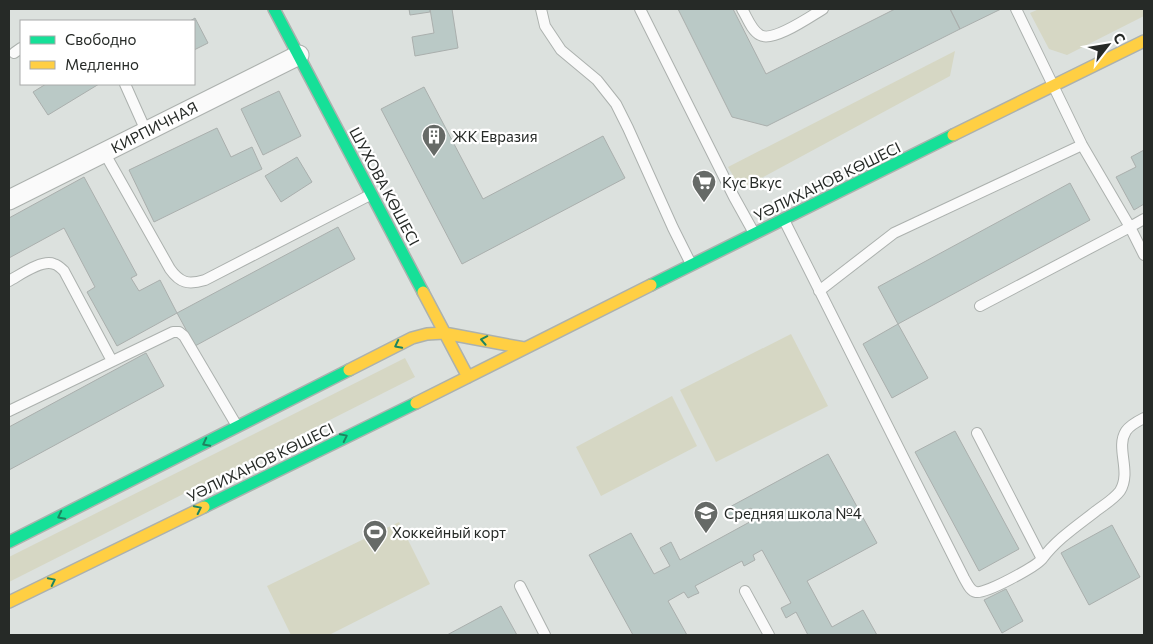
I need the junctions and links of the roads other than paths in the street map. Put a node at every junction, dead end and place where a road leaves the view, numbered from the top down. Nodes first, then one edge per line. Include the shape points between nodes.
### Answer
1 (274, 9) edge
2 (540, 9) edge
3 (640, 9) edge
4 (742, 9) edge
5 (823, 9) edge
6 (1016, 9) edge
7 (1144, 41) edge
8 (299, 55) junction
9 (125, 85) edge
10 (1054, 86) junction
11 (146, 131) junction
12 (1082, 145) junction
13 (104, 152) junction
14 (372, 194) junction
15 (9, 200) edge
16 (784, 219) junction
17 (1144, 219) edge
18 (1130, 226) junction
19 (754, 234) junction
20 (1144, 256) edge
21 (692, 265) junction
22 (9, 281) edge
23 (819, 291) junction
24 (980, 306) dead end
25 (444, 333) junction
26 (524, 348) junction
27 (112, 361) junction
28 (468, 377) junction
29 (9, 412) edge
30 (1144, 418) edge
31 (238, 427) junction
32 (977, 433) dead end
33 (9, 542) edge
34 (1042, 559) junction
35 (520, 586) dead end
36 (745, 591) dead end
37 (9, 602) edge
38 (545, 635) edge
39 (769, 635) edge

1 - 8 main road, ШУХОВА КӨШЕСІ
2 - 21 lane via 545,26 561,50 596,80 616,104
3 - 19 lane
4 - 5 lane via 755,31 764,37 775,36
6 - 10 lane
7 - 10 main road, УӘЛИХАНОВ КӨШЕСІ
8 - 11 street, КИРПИЧНАЯ
8 - 14 main road, ШУХОВА КӨШЕСІ
9 - 11 lane
10 - 12 lane
10 - 16 main road, УӘЛИХАНОВ КӨШЕСІ
11 - 13 street, КИРПИЧНАЯ
12 - 18 lane
12 - 23 lane via 894,233
13 - 14 lane via 170,269 177,279 187,282 205,280
13 - 15 street, КИРПИЧНАЯ
14 - 25 main road, ШУХОВА КӨШЕСІ
16 - 19 main road, УӘЛИХАНОВ КӨШЕСІ
16 - 23 lane
17 - 18 lane
18 - 20 lane
18 - 24 lane
19 - 21 main road, УӘЛИХАНОВ КӨШЕСІ
21 - 26 main road, УӘЛИХАНОВ КӨШЕСІ
22 - 27 lane via 46,262 59,266
23 - 34 lane via 970,588 979,593 990,590
26 -> 25 main road
25 - 28 main road, ШУХОВА КӨШЕСІ
25 -> 31 main road via 412,338
26 - 28 main road, УӘЛИХАНОВ КӨШЕСІ
27 - 29 lane
27 - 31 lane via 179,332
37 -> 28 main road, УӘЛИХАНОВ КӨШЕСІ
30 - 34 lane via 1124,432 1125,476 1120,491 1053,545
31 -> 33 main road
32 - 34 lane
35 - 38 lane
36 - 39 lane

